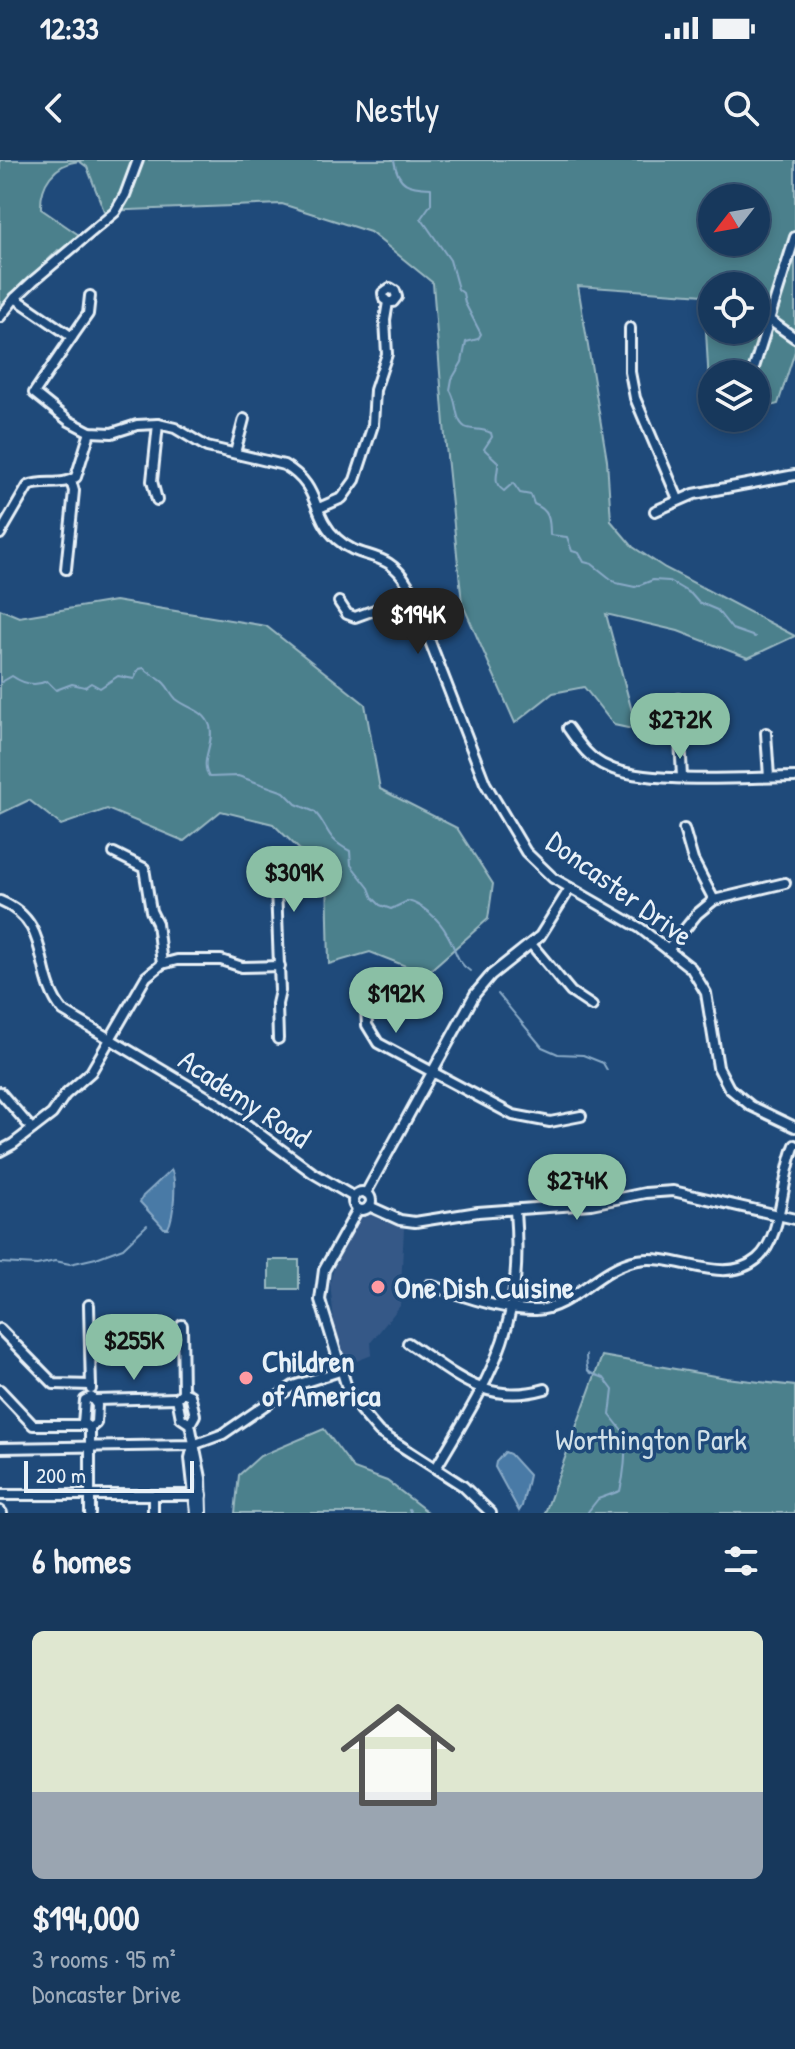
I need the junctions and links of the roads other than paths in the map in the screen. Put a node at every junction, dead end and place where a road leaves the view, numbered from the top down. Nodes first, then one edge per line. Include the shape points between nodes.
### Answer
1 (138, 160) edge
2 (795, 237) edge
3 (90, 296) dead end
4 (15, 298) junction
5 (388, 302) dead end
6 (770, 315) edge
7 (0, 317) edge
8 (770, 320) edge
9 (630, 328) dead end
10 (72, 337) junction
11 (795, 338) edge
12 (244, 419) dead end
13 (158, 424) junction
14 (90, 432) junction
15 (235, 453) junction
16 (795, 475) edge
17 (71, 481) junction
18 (678, 499) junction
19 (157, 500) dead end
20 (319, 508) junction
21 (655, 511) dead end
22 (0, 534) edge
23 (66, 569) dead end
24 (413, 596) junction
25 (339, 602) dead end
26 (678, 699) dead end
27 (568, 728) dead end
28 (766, 733) dead end
29 (682, 777) junction
30 (769, 777) junction
31 (795, 777) edge
32 (684, 829) dead end
33 (114, 853) dead end
34 (275, 863) dead end
35 (785, 883) dead end
36 (570, 888) junction
37 (714, 900) junction
38 (0, 901) edge
39 (531, 944) junction
40 (668, 950) junction
41 (162, 964) junction
42 (280, 966) junction
43 (365, 993) dead end
44 (592, 1006) dead end
45 (278, 1039) dead end
46 (109, 1040) junction
47 (432, 1073) junction
48 (0, 1092) edge
49 (581, 1116) dead end
50 (795, 1127) edge
51 (32, 1129) junction
52 (795, 1145) edge
53 (0, 1151) edge
54 (366, 1193) junction
55 (354, 1197) junction
56 (369, 1206) junction
57 (358, 1209) junction
58 (515, 1210) junction
59 (777, 1215) junction
60 (795, 1219) edge
61 (429, 1285) dead end
62 (89, 1305) dead end
63 (513, 1307) junction
64 (182, 1325) dead end
65 (0, 1329) edge
66 (408, 1343) dead end
67 (340, 1371) junction
68 (91, 1385) junction
69 (545, 1389) dead end
70 (0, 1390) edge
71 (483, 1390) junction
72 (180, 1395) junction
73 (93, 1399) junction
74 (190, 1424) junction
75 (87, 1427) junction
76 (193, 1445) junction
77 (0, 1448) edge
78 (91, 1448) junction
79 (436, 1468) junction
80 (0, 1495) edge
81 (91, 1495) junction
82 (153, 1495) junction
83 (199, 1495) junction
84 (90, 1513) edge
85 (153, 1513) edge
86 (196, 1513) edge
87 (202, 1513) edge
88 (491, 1513) edge

1 - 4 street via 115,212
2 - 6 street
3 - 10 street via 88,314
4 - 7 street
4 - 10 street
5 - 20 street via 387,354 375,390 375,419 355,480 342,498
8 - 11 street
9 - 18 street via 635,398
10 - 14 street via 34,393
12 - 15 street
13 - 14 street
13 - 15 street, Doncaster Drive via 207,447
13 - 19 street via 152,481
14 - 17 street
15 - 20 street, Doncaster Drive via 295,471
16 - 18 street
17 - 22 street via 28,486
17 - 23 street
18 - 21 street
20 - 24 street, Doncaster Drive via 338,539 390,563
24 - 25 street via 355,617
24 - 36 street, Doncaster Drive via 492,797 526,852
26 - 29 street
27 - 29 street via 588,754 608,768
28 - 30 street
29 - 30 street
30 - 31 street
32 - 37 street
33 - 41 street via 144,868
34 - 42 street
35 - 37 street
36 - 39 street
36 - 40 street, Doncaster Drive
37 - 40 street
38 - 46 street, Academy Road via 34,930 56,1003
39 - 44 street via 571,992
39 - 47 street via 483,984
40 - 50 street, Doncaster Drive via 691,968 706,993 718,1067 729,1088 751,1106
41 - 42 street via 221,960 242,967
41 - 46 street via 146,977
42 - 45 street
43 - 47 street via 372,1038
46 - 51 street via 91,1072
46 - 55 street, Academy Road via 219,1104
47 - 49 street via 513,1115 550,1122
47 - 54 street
48 - 51 street
51 - 53 street
52 - 59 street
54 - 55 street
54 - 56 street
55 - 57 street
56 - 57 street
56 - 58 street via 406,1221
57 - 67 street via 321,1284 321,1309
58 - 59 street via 673,1191
58 - 63 street via 518,1266
59 - 60 street
59 - 63 street via 769,1245 745,1267 719,1271 674,1260 639,1260 607,1271 555,1307
61 - 63 street
62 - 68 street
63 - 71 street
64 - 72 street
65 - 68 street via 54,1384
66 - 71 street
67 - 76 street via 293,1386 223,1434
67 - 79 street via 369,1422 391,1442
68 - 73 street
69 - 71 street via 511,1396
70 - 75 street via 33,1425
71 - 79 street
72 - 73 street
72 - 74 street via 181,1418
72 - 74 street via 190,1395 195,1418
73 - 75 street via 97,1420
74 - 76 street
75 - 78 street
76 - 78 street
76 - 83 street via 190,1458
77 - 78 street
78 - 81 street
79 - 88 street
80 - 81 street
81 - 82 street
81 - 84 street
82 - 83 street
82 - 85 street
83 - 86 street
83 - 87 street

